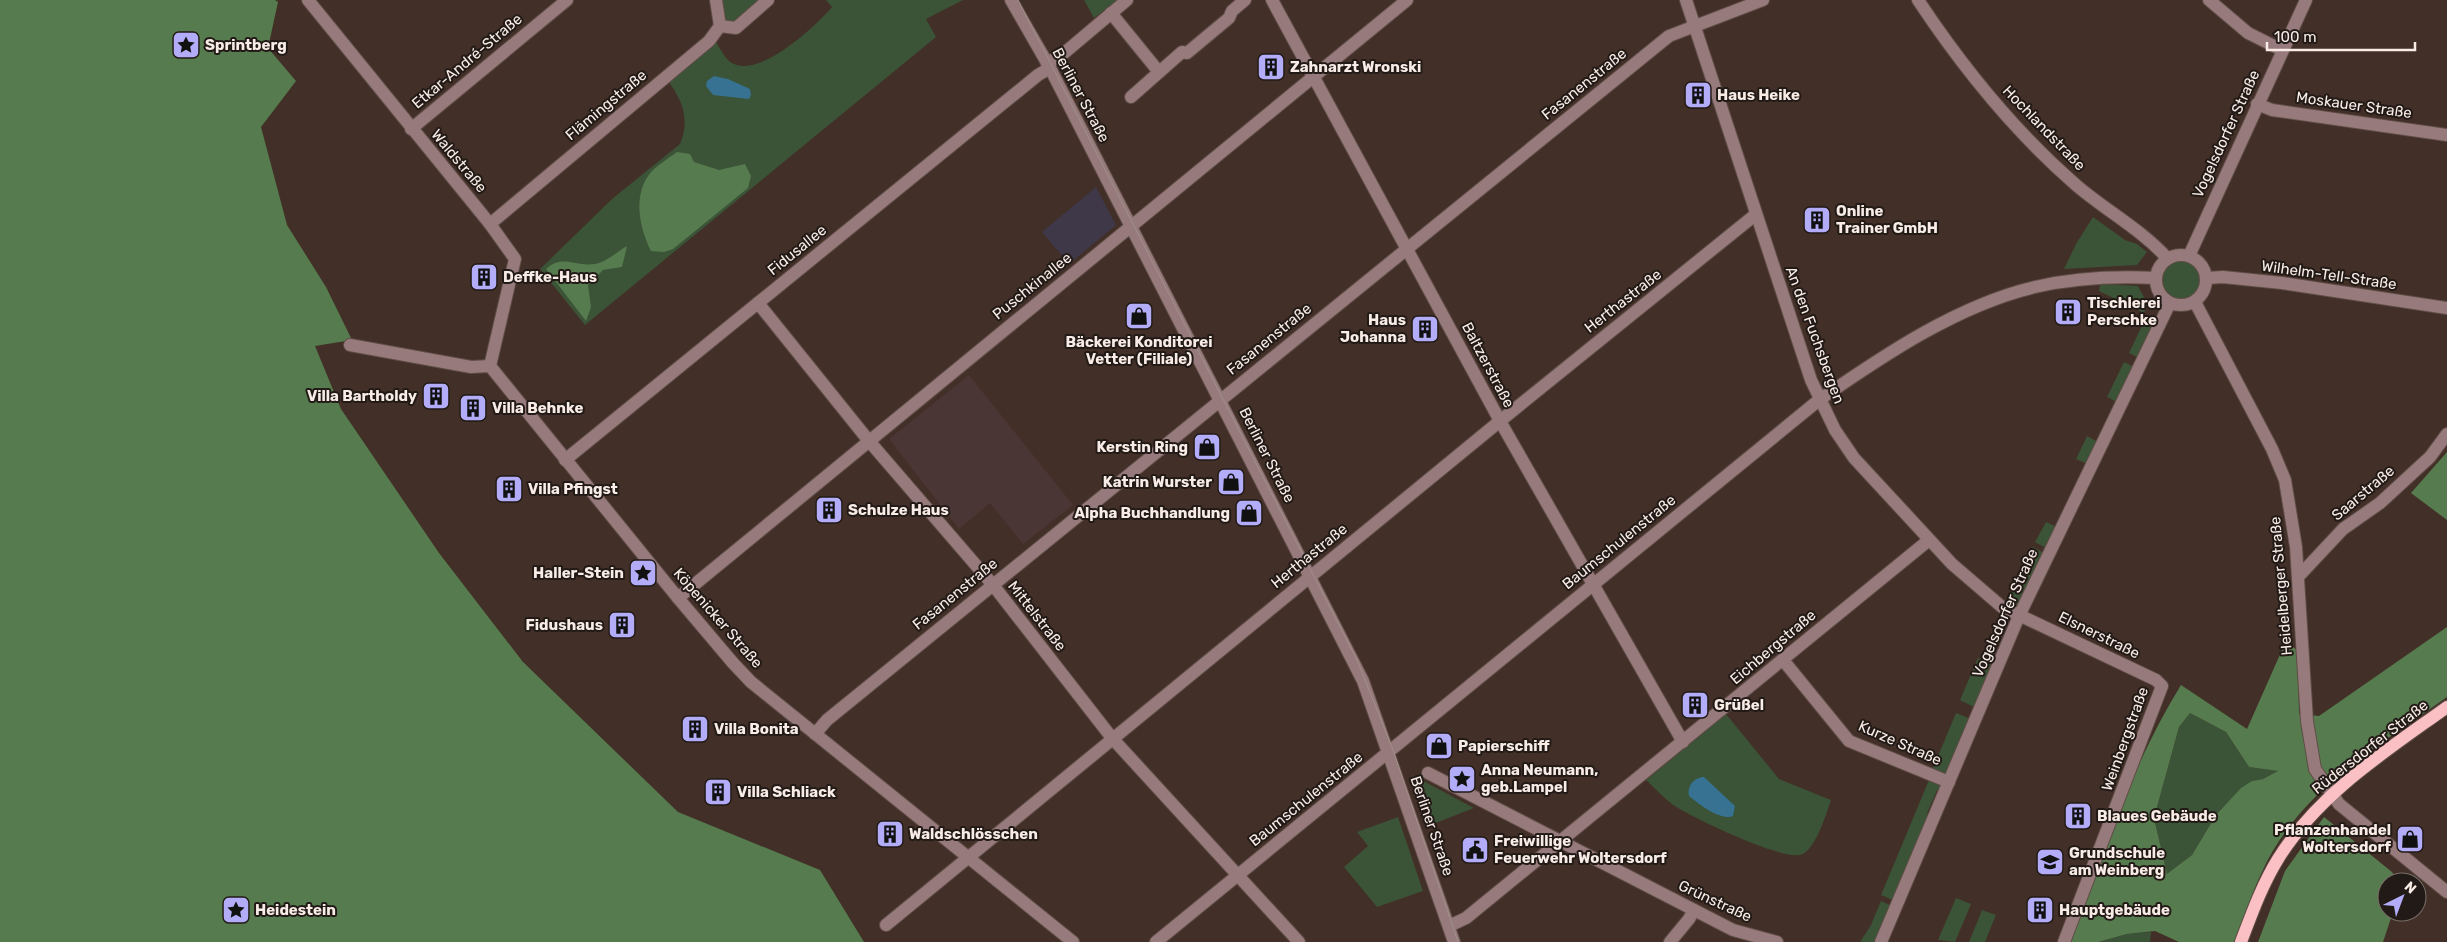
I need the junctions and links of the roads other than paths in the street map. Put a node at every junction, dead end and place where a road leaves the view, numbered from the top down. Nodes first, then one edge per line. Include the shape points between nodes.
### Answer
1 (308, 0) edge
2 (566, 0) edge
3 (716, 0) edge
4 (768, 0) edge
5 (1011, 0) edge
6 (1127, 0) edge
7 (1246, 0) edge
8 (1272, 0) edge
9 (1407, 0) edge
10 (1686, 0) edge
11 (1763, 0) edge
12 (1918, 0) edge
13 (2209, 0) edge
14 (2306, 0) edge
15 (1111, 13) junction
16 (720, 26) junction
17 (1695, 28) junction
18 (2282, 50) junction
19 (1049, 66) junction
20 (1159, 72) junction
21 (1313, 77) junction
22 (1130, 97) dead end
23 (2257, 104) junction
24 (412, 129) junction
25 (2447, 135) edge
26 (1755, 215) junction
27 (490, 224) junction
28 (1131, 226) junction
29 (1408, 248) junction
30 (2189, 256) junction
31 (2167, 258) junction
32 (2156, 278) junction
33 (2207, 278) junction
34 (758, 302) junction
35 (2195, 302) junction
36 (2170, 303) junction
37 (2447, 308) edge
38 (350, 345) dead end
39 (490, 366) junction
40 (1220, 399) junction
41 (1819, 400) junction
42 (1500, 421) junction
43 (2447, 434) edge
44 (869, 440) junction
45 (565, 460) junction
46 (1929, 540) junction
47 (1311, 576) junction
48 (2298, 577) junction
49 (1593, 584) junction
50 (993, 585) junction
51 (678, 598) junction
52 (2019, 616) junction
53 (1783, 660) junction
54 (2162, 686) joint
55 (2447, 708) edge
56 (815, 734) junction
57 (1112, 738) junction
58 (1683, 742) junction
59 (1390, 752) junction
60 (1428, 773) dead end
61 (1949, 782) junction
62 (2331, 795) junction
63 (1562, 841) junction
64 (969, 856) junction
65 (1239, 875) junction
66 (2447, 892) edge
67 (1694, 910) junction
68 (886, 925) dead end
69 (1449, 926) junction
70 (1450, 941) edge
71 (1073, 942) edge
72 (1156, 942) edge
73 (1299, 942) edge
74 (1670, 942) edge
75 (1777, 942) edge
76 (1881, 942) edge
77 (2064, 942) edge
78 (2241, 942) edge

1 - 24 street, Waldstraße
2 - 24 street, Etkar-André-Straße
3 - 16 street
4 - 16 street via 736,28
5 - 19 street, Berliner Straße
6 - 15 street, Fidusallee
7 - 20 street via 1232,11 1229,18
8 - 21 street, Baltzerstraße
9 - 21 street, Puschkinallee
10 - 17 street, An den Fuchsbergen
11 - 17 street, Fasanenstraße
12 - 31 street, Hochlandstraße via 1974,79 2017,128 2074,184
13 - 18 street via 2248,33
14 - 18 street, Vogelsdorfer Straße
15 - 19 street, Fidusallee
15 - 20 street
16 - 27 street, Flämingstraße via 709,41
17 - 26 street, An den Fuchsbergen
17 - 29 street, Fasanenstraße via 1669,36
18 - 23 street, Vogelsdorfer Straße
19 - 28 street, Berliner Straße
19 - 34 street, Fidusallee
20 - 22 street
21 - 28 street, Puschkinallee
21 - 29 street, Baltzerstraße
23 - 25 street, Moskauer Straße via 2272,110
23 - 30 street, Vogelsdorfer Straße
24 - 27 street, Waldstraße
26 - 41 street, An den Fuchsbergen
26 - 42 street, Herthastraße
27 - 39 street, Waldstraße via 515,259
28 - 40 street, Berliner Straße
28 - 44 street, Puschkinallee
29 - 40 street, Fasanenstraße
29 - 42 street, Baltzerstraße
30 - 31 street via 2182,254
30 - 33 street via 2201,264
31 - 32 street
32 - 36 street via 2159,293
32 - 41 street, Baumschulenstraße via 2078,279 2006,296 1921,334
33 - 35 street via 2204,291
33 - 37 street, Wilhelm-Tell-Straße via 2282,284
34 - 44 street, Mittelstraße
34 - 45 street, Fidusallee
35 - 36 street via 2183,305
35 - 48 street, Heidelberger Straße via 2285,480
36 - 52 street, Vogelsdorfer Straße
38 - 39 street via 471,367
39 - 45 street, Köpenicker Straße
40 - 47 street, Berliner Straße
40 - 50 street, Fasanenstraße
41 - 46 street, An den Fuchsbergen via 1842,443
41 - 49 street, Baumschulenstraße
42 - 47 street, Herthastraße
42 - 49 street, Baltzerstraße
43 - 48 street, Saarstraße via 2430,457 2380,503 2343,529
44 - 50 street, Mittelstraße
44 - 51 street, Puschkinallee
45 - 51 street, Köpenicker Straße
46 - 52 street, An den Fuchsbergen via 1988,597
46 - 53 street, Eichbergstraße
47 - 57 street, Herthastraße
47 - 59 street, Berliner Straße via 1363,681
48 - 62 street, Heidelberger Straße via 2307,721 2315,769
49 - 58 street, Baltzerstraße
49 - 59 street, Baumschulenstraße
50 - 56 street, Fasanenstraße via 827,720
50 - 57 street, Mittelstraße
51 - 56 street, Köpenicker Straße via 751,682
52 - 54 street, Elsnerstraße via 2156,680
52 - 61 street, Vogelsdorfer Straße
53 - 58 street, Eichbergstraße
53 - 61 street, Kurze Straße via 1849,741
54 - 77 street, Weinbergstraße
55 - 62 main road, Rüdersdorfer Straße
56 - 64 street, Köpenicker Straße
57 - 64 street, Herthastraße
57 - 65 street, Mittelstraße
58 - 63 street, Eichbergstraße
59 - 65 street, Baumschulenstraße
59 - 69 street, Berliner Straße
60 - 63 street, Grünstraße
61 - 76 street, Vogelsdorfer Straße
62 - 66 street, Heidelberger Straße
62 - 78 main road, Rüdersdorfer Straße via 2310,816 2279,858 2263,886
63 - 67 street, Grünstraße
63 - 69 street, Eichbergstraße via 1466,918
64 - 68 street, Herthastraße
64 - 71 street, Köpenicker Straße
65 - 72 street, Baumschulenstraße
65 - 73 street, Mittelstraße
67 - 74 street
67 - 75 street, Grünstraße via 1733,930
69 - 70 street, Berliner Straße

